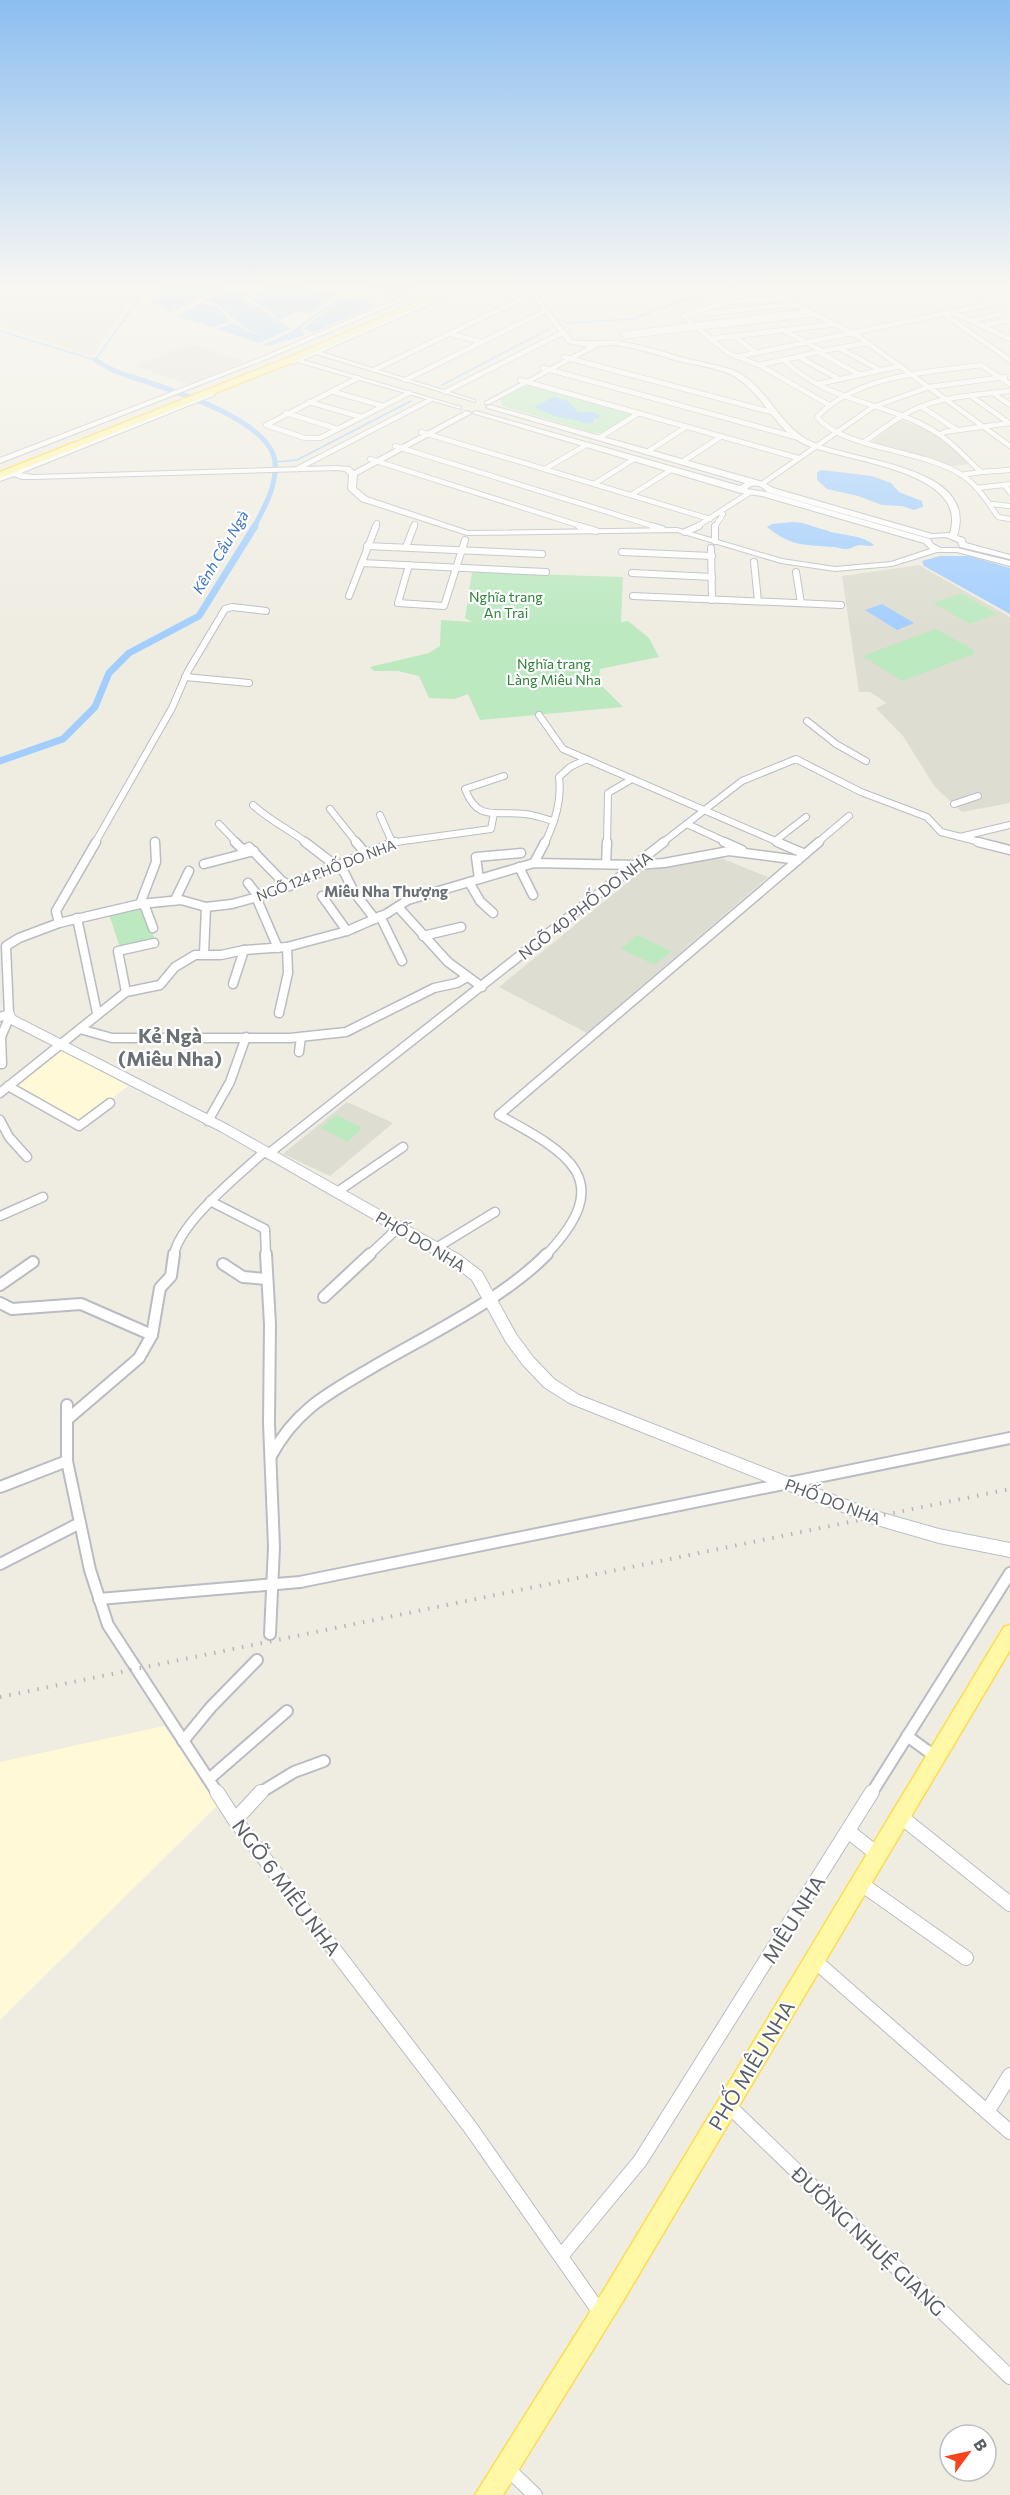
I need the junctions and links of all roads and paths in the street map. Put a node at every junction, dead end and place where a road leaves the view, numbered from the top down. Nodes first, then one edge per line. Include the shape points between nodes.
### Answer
1 (158, 400) edge
2 (193, 400) edge
3 (312, 400) edge
4 (364, 400) edge
5 (394, 400) edge
6 (430, 400) edge
7 (431, 400) edge
8 (495, 400) edge
9 (593, 400) edge
10 (662, 400) edge
11 (727, 400) edge
12 (764, 400) edge
13 (821, 400) edge
14 (837, 400) edge
15 (853, 400) edge
16 (891, 400) edge
17 (945, 400) edge
18 (947, 400) edge
19 (977, 400) edge
20 (476, 401) joint
21 (309, 402) junction
22 (489, 405) junction
23 (829, 405) junction
24 (383, 406) junction
25 (873, 407) junction
26 (922, 407) junction
27 (466, 411) junction
28 (286, 413) junction
29 (639, 413) junction
30 (775, 413) junction
31 (902, 416) junction
32 (361, 417) junction
33 (1009, 423) edge
34 (983, 426) junction
35 (686, 427) junction
36 (338, 429) junction
37 (957, 430) junction
38 (425, 433) junction
39 (834, 433) junction
40 (940, 435) junction
41 (722, 436) junction
42 (599, 438) junction
43 (800, 438) junction
44 (864, 442) junction
45 (585, 445) junction
46 (816, 446) junction
47 (1010, 446) edge
48 (399, 447) junction
49 (647, 452) junction
50 (798, 458) junction
51 (634, 459) junction
52 (373, 460) junction
53 (2, 461) edge
54 (682, 462) junction
55 (293, 469) junction
56 (545, 469) junction
57 (16, 470) junction
58 (671, 470) junction
59 (1010, 470) edge
60 (351, 472) junction
61 (981, 472) junction
62 (962, 475) junction
63 (0, 477) edge
64 (594, 484) junction
65 (758, 484) junction
66 (1007, 484) edge
67 (976, 488) junction
68 (746, 491) junction
69 (766, 492) junction
70 (1010, 492) edge
71 (631, 495) junction
72 (991, 504) junction
73 (1010, 506) edge
74 (729, 507) junction
75 (710, 519) junction
76 (1010, 519) edge
77 (377, 523) dead end
78 (415, 524) dead end
79 (663, 530) junction
80 (596, 531) junction
81 (685, 532) junction
82 (953, 536) junction
83 (930, 538) junction
84 (465, 540) dead end
85 (713, 544) junction
86 (367, 546) junction
87 (406, 547) junction
88 (960, 547) junction
89 (937, 549) junction
90 (462, 550) junction
91 (622, 552) dead end
92 (542, 554) dead end
93 (712, 556) junction
94 (1010, 557) edge
95 (754, 562) dead end
96 (362, 563) junction
97 (1010, 564) edge
98 (410, 565) junction
99 (456, 567) junction
100 (546, 572) dead end
101 (796, 572) dead end
102 (632, 573) dead end
103 (712, 577) junction
104 (348, 596) dead end
105 (633, 596) dead end
106 (712, 600) junction
107 (758, 602) junction
108 (801, 603) junction
109 (841, 605) dead end
110 (266, 611) dead end
111 (185, 677) junction
112 (249, 683) dead end
113 (539, 715) dead end
114 (807, 721) dead end
115 (587, 759) junction
116 (866, 761) dead end
117 (504, 776) dead end
118 (632, 779) junction
119 (978, 796) dead end
120 (954, 804) dead end
121 (253, 806) dead end
122 (330, 809) dead end
123 (702, 810) junction
124 (494, 813) junction
125 (380, 815) dead end
126 (849, 816) dead end
127 (806, 817) dead end
128 (554, 821) junction
129 (219, 824) dead end
130 (687, 824) junction
131 (1010, 825) edge
132 (957, 837) junction
133 (155, 841) dead end
134 (775, 841) junction
135 (392, 842) junction
136 (251, 848) junction
137 (1010, 850) edge
138 (747, 852) junction
139 (521, 853) dead end
140 (366, 854) junction
141 (802, 857) junction
142 (534, 863) junction
143 (204, 864) dead end
144 (606, 864) junction
145 (636, 865) junction
146 (337, 867) junction
147 (519, 867) junction
148 (189, 871) dead end
149 (479, 879) junction
150 (469, 882) junction
151 (248, 883) dead end
152 (290, 886) junction
153 (533, 895) dead end
154 (322, 896) dead end
155 (257, 897) junction
156 (175, 900) junction
157 (142, 904) junction
158 (398, 906) junction
159 (206, 907) junction
160 (493, 913) dead end
161 (377, 917) junction
162 (77, 918) junction
163 (59, 923) junction
164 (460, 927) dead end
165 (153, 928) dead end
166 (347, 931) junction
167 (423, 936) junction
168 (154, 943) dead end
169 (287, 947) junction
170 (278, 948) junction
171 (244, 950) junction
172 (204, 954) junction
173 (402, 962) dead end
174 (467, 977) junction
175 (233, 984) dead end
176 (482, 987) junction
177 (126, 992) junction
178 (98, 1013) junction
179 (279, 1013) dead end
180 (6, 1016) edge
181 (80, 1029) junction
182 (301, 1036) junction
183 (246, 1037) junction
184 (60, 1044) junction
185 (299, 1052) dead end
186 (2, 1064) dead end
187 (8, 1086) junction
188 (0, 1093) edge
189 (110, 1103) dead end
190 (0, 1120) edge
191 (208, 1121) junction
192 (403, 1147) dead end
193 (266, 1153) junction
194 (27, 1156) dead end
195 (337, 1192) junction
196 (43, 1197) dead end
197 (210, 1201) junction
198 (495, 1212) dead end
199 (0, 1216) edge
200 (399, 1227) junction
201 (436, 1248) junction
202 (33, 1262) dead end
203 (223, 1264) dead end
204 (267, 1279) junction
205 (0, 1285) edge
206 (324, 1297) dead end
207 (489, 1298) junction
208 (0, 1303) edge
209 (152, 1335) junction
210 (68, 1405) dead end
211 (69, 1418) junction
212 (1010, 1438) edge
213 (271, 1456) junction
214 (67, 1461) junction
215 (784, 1483) junction
216 (0, 1486) edge
217 (80, 1522) junction
218 (1010, 1550) edge
219 (0, 1564) edge
220 (1010, 1573) edge
221 (272, 1584) junction
222 (99, 1599) junction
223 (1010, 1633) edge
224 (270, 1634) dead end
225 (257, 1660) dead end
226 (287, 1711) dead end
227 (907, 1736) junction
228 (183, 1741) junction
229 (936, 1757) junction
230 (324, 1761) dead end
231 (209, 1779) junction
232 (900, 1816) junction
233 (235, 1820) junction
234 (848, 1831) junction
235 (877, 1854) junction
236 (860, 1883) junction
237 (1010, 1904) edge
238 (966, 1958) dead end
239 (814, 1959) junction
240 (1010, 2075) edge
241 (728, 2105) junction
242 (987, 2112) junction
243 (1010, 2132) edge
244 (562, 2255) junction
245 (601, 2314) junction
246 (1010, 2377) edge
247 (506, 2467) junction
248 (488, 2495) edge
249 (535, 2495) edge

1 - 53 main road
2 - 57 main road
3 - 21 street
4 - 24 street
5 - 24 street
6 - 55 street
7 - 27 street
8 - 22 street
9 - 29 street
10 - 43 street
11 - 30 street
12 - 30 street
13 - 23 street
14 - 23 street
15 - 25 street
16 - 25 street
17 - 26 street
18 - 34 street
19 - 33 street
20 - 22 street
20 - 27 street via 461,404
21 - 28 street
21 - 32 street
22 - 27 street via 487,411
22 - 42 street
23 - 39 street via 817,417
24 - 32 street
25 - 31 street
25 - 39 street
26 - 31 street
26 - 37 street
27 - 38 street
27 - 45 street
28 - 36 street
28 - 36 street via 266,424 309,439
29 - 35 street
29 - 42 street
30 - 43 street
31 - 40 street
31 - 44 street
32 - 36 street
33 - 34 street
34 - 37 street
34 - 47 street
35 - 41 street
35 - 49 street
37 - 40 street
38 - 48 street
38 - 56 street
39 - 44 street
39 - 46 street
40 - 61 street
41 - 50 street
41 - 54 street
42 - 49 street
43 - 46 street
44 - 62 street via 936,462
45 - 51 street
45 - 56 street
46 - 50 street
46 - 82 street via 894,467 932,483 956,507
48 - 52 street
48 - 79 street
49 - 54 street
50 - 65 street
51 - 58 street
51 - 64 street
52 - 60 street
52 - 80 street
53 - 57 street
54 - 65 street
55 - 57 street via 24,477
55 - 60 street via 336,468
56 - 64 street
57 - 63 main road
58 - 68 street
58 - 71 street
59 - 61 street
60 - 80 street via 352,489 364,499 467,533
61 - 62 street
62 - 67 street
64 - 71 street
65 - 68 street via 746,484
65 - 69 street
66 - 67 street
66 - 70 street
67 - 72 street
68 - 69 street
68 - 74 street
69 - 83 street
71 - 75 street
72 - 73 street
72 - 76 street via 998,517
74 - 75 street
74 - 85 street via 715,524
75 - 81 street
77 - 86 street
78 - 87 street
79 - 80 street
79 - 81 street
81 - 85 street
82 - 83 street
82 - 88 street via 961,540
83 - 89 street via 930,546
84 - 90 street
85 - 89 street via 781,561 843,569 892,564
85 - 93 street
86 - 87 street
86 - 96 street
87 - 90 street
88 - 89 street
88 - 94 street
88 - 97 street
90 - 92 street
90 - 99 street
91 - 93 street
93 - 103 street
95 - 107 street
96 - 98 street
96 - 104 street
98 - 99 street
98 - 99 street via 398,603 444,606
99 - 100 street
101 - 108 street
102 - 103 street
103 - 106 street
105 - 106 street
106 - 107 street
107 - 108 street
108 - 109 street
110 - 111 street via 225,609
111 - 112 street
111 - 163 street via 172,708 56,911
113 - 115 street via 563,749
114 - 116 street
115 - 118 street
115 - 128 street via 559,777 561,788
117 - 124 street via 465,789 471,805
118 - 123 street
118 - 144 street via 608,792
119 - 120 street
121 - 146 street
122 - 140 street
123 - 130 street, NGÕ 40 PHỐ DO NHA
123 - 132 street, NGÕ 40 PHỐ DO NHA via 742,781 796,759 884,802 927,817 941,832
123 - 134 street
124 - 128 street via 525,814
124 - 135 street, NGÕ 124 PHỐ DO NHA via 491,829
125 - 135 street
126 - 141 street
127 - 134 street
128 - 142 street
129 - 136 street via 242,849
130 - 138 street
130 - 145 street, NGÕ 40 PHỐ DO NHA
131 - 132 street
132 - 137 street, NGÕ 40 PHỐ DO NHA
133 - 157 street via 156,862
134 - 141 street
135 - 140 street, NGÕ 124 PHỐ DO NHA
136 - 143 street
136 - 152 street
138 - 141 street
138 - 145 street via 729,851
139 - 149 street via 476,857
140 - 146 street, NGÕ 124 PHỐ DO NHA
141 - 207 street via 499,1115 561,1152 581,1180 582,1197 579,1213 569,1229 524,1275
142 - 144 street
142 - 147 street
144 - 145 street
145 - 176 street, NGÕ 40 PHỐ DO NHA
146 - 152 street, NGÕ 124 PHỐ DO NHA
146 - 161 street
147 - 149 street
147 - 153 street
148 - 156 street via 188,882
149 - 150 street
150 - 158 street via 433,891
150 - 160 street
151 - 155 street
152 - 155 street, NGÕ 124 PHỐ DO NHA
154 - 166 street
155 - 159 street, NGÕ 124 PHỐ DO NHA
155 - 170 street
156 - 157 street, NGÕ 124 PHỐ DO NHA
156 - 159 street, NGÕ 124 PHỐ DO NHA
157 - 162 street, NGÕ 124 PHỐ DO NHA
157 - 165 street
158 - 161 street
158 - 167 street
159 - 172 street
161 - 166 street
161 - 173 street
162 - 163 street, NGÕ 124 PHỐ DO NHA
162 - 178 street
163 - 180 street, NGÕ 124 PHỐ DO NHA via 6,946
164 - 167 street
166 - 169 street
167 - 174 street
168 - 177 street via 118,951
169 - 170 street
169 - 179 street via 288,973
170 - 171 street
171 - 172 street
171 - 175 street
172 - 177 street via 181,962 160,985
174 - 176 street
174 - 182 street via 412,998 346,1032
176 - 193 street, NGÕ 40 PHỐ DO NHA
177 - 178 street
178 - 181 street
180 - 184 street, PHỐ DO NHA
180 - 186 street
181 - 183 street via 112,1038
181 - 184 street
182 - 183 street
182 - 185 street
183 - 191 street via 230,1082
184 - 187 street
184 - 191 street, PHỐ DO NHA
187 - 188 street
187 - 189 street via 79,1125
190 - 194 street
191 - 193 street, PHỐ DO NHA
192 - 195 street
193 - 195 street, PHỐ DO NHA
193 - 197 street, NGÕ 40 PHỐ DO NHA
195 - 200 street, PHỐ DO NHA
196 - 199 street
197 - 204 street via 265,1229
197 - 209 street, NGÕ 40 PHỐ DO NHA via 192,1221 175,1250 171,1275 160,1288
198 - 201 street
200 - 201 street, PHỐ DO NHA
200 - 206 street
201 - 207 street, PHỐ DO NHA via 477,1276
202 - 205 street
203 - 204 street via 253,1281
204 - 213 street
207 - 213 street via 316,1401 285,1430
207 - 215 street, PHỐ DO NHA via 528,1361 549,1383 574,1399
208 - 209 street via 12,1309 81,1304
209 - 211 street via 139,1358
210 - 211 street, NGÕ 6 MIÊU NHA
211 - 214 street, NGÕ 6 MIÊU NHA
212 - 215 street
213 - 221 street
214 - 216 street
214 - 217 street, NGÕ 6 MIÊU NHA
215 - 218 street, PHỐ DO NHA via 870,1516 939,1536
215 - 221 street via 300,1582
217 - 219 street
217 - 222 street, NGÕ 6 MIÊU NHA
220 - 227 street, MIÊU NHA
221 - 222 street
221 - 224 street
222 - 228 street, NGÕ 6 MIÊU NHA via 108,1625
223 - 229 main road, PHỐ MIÊU NHA
225 - 228 street
226 - 231 street
227 - 229 street
227 - 234 street, MIÊU NHA
228 - 231 street, NGÕ 6 MIÊU NHA
229 - 232 main road, PHỐ MIÊU NHA
230 - 233 street via 294,1772 256,1795
231 - 233 street, NGÕ 6 MIÊU NHA
232 - 235 main road, PHỐ MIÊU NHA
232 - 237 street
233 - 244 street, NGÕ 6 MIÊU NHA via 470,2127
234 - 235 street
234 - 244 street, MIÊU NHA via 640,2161
235 - 236 main road, PHỐ MIÊU NHA
236 - 238 street
236 - 239 main road, PHỐ MIÊU NHA
239 - 241 main road, PHỐ MIÊU NHA
239 - 242 street
240 - 242 street
241 - 245 main road, PHỐ MIÊU NHA
241 - 246 street, ĐƯỜNG NHUỆ GIANG
242 - 243 street
244 - 245 street, NGÕ 6 MIÊU NHA
245 - 247 main road, PHỐ MIÊU NHA
247 - 248 main road, PHỐ MIÊU NHA
247 - 249 street

